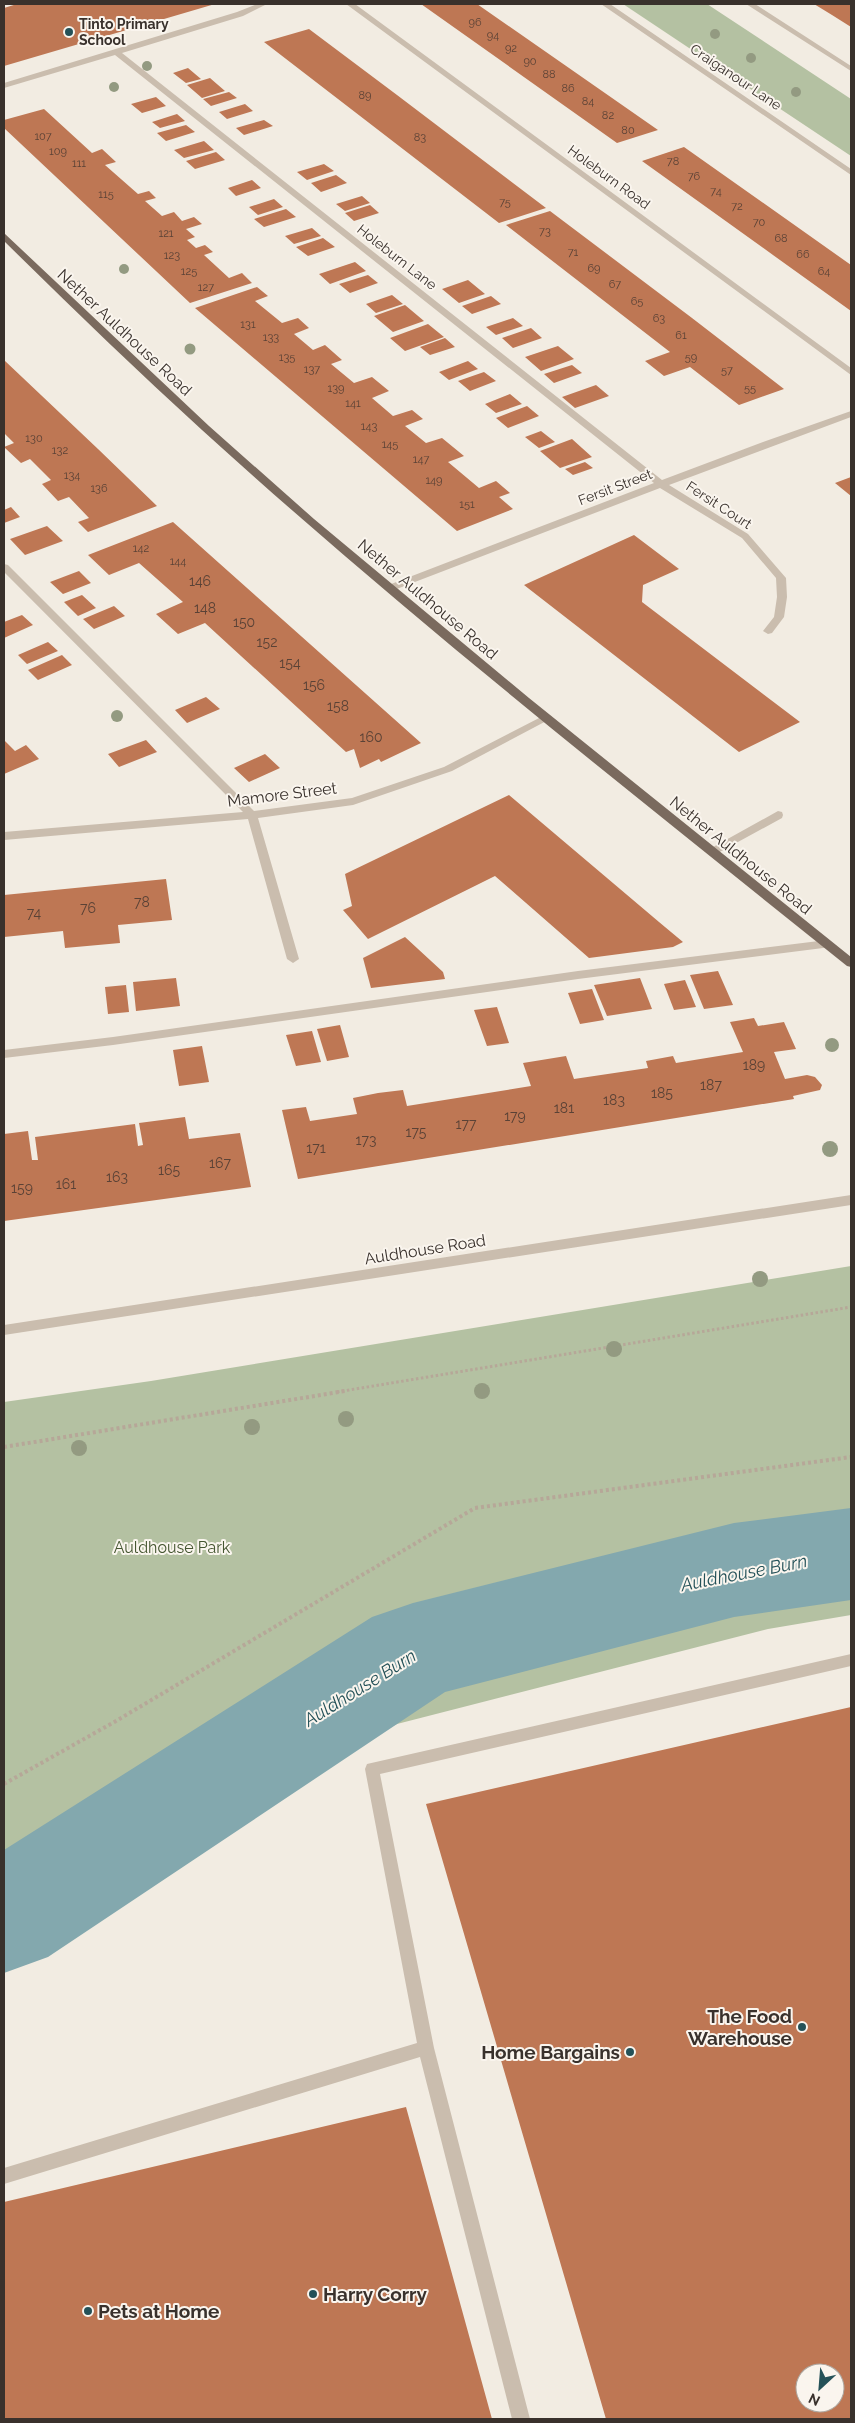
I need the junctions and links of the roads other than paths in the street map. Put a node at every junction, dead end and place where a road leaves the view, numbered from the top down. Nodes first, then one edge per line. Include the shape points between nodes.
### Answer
1 (263, 4) edge
2 (350, 4) edge
3 (605, 4) edge
4 (750, 4) edge
5 (116, 52) junction
6 (851, 69) edge
7 (4, 86) edge
8 (851, 173) edge
9 (4, 236) edge
10 (851, 372) edge
11 (851, 414) edge
12 (661, 484) junction
13 (4, 567) edge
14 (390, 588) junction
15 (768, 631) dead end
16 (547, 718) junction
17 (252, 814) junction
18 (778, 815) dead end
19 (4, 836) edge
20 (712, 851) junction
21 (827, 944) junction
22 (293, 959) dead end
23 (851, 963) edge
24 (4, 1054) edge
25 (851, 1200) edge
26 (4, 1330) edge
27 (851, 1660) edge
28 (426, 2048) junction
29 (4, 2176) edge
30 (521, 2419) edge

1 - 5 street
2 - 10 street, Holeburn Road
3 - 8 street, Craiganour Lane
4 - 6 street
5 - 7 street
5 - 12 street, Holeburn Lane
9 - 14 main road, Nether Auldhouse Road via 193,417
11 - 12 street, Fersit Street
12 - 14 street, Fersit Street
12 - 15 street, Fersit Court via 745,536 781,578 779,617
13 - 17 street
14 - 16 main road, Nether Auldhouse Road
16 - 17 street, Mamore Street via 448,769 353,801
16 - 20 main road, Nether Auldhouse Road
17 - 19 street, Mamore Street
17 - 22 street
18 - 20 street
20 - 21 main road, Nether Auldhouse Road
21 - 23 main road, Nether Auldhouse Road
21 - 24 street
25 - 26 street, Auldhouse Road
27 - 28 street via 372,1769
28 - 29 street
28 - 30 street

